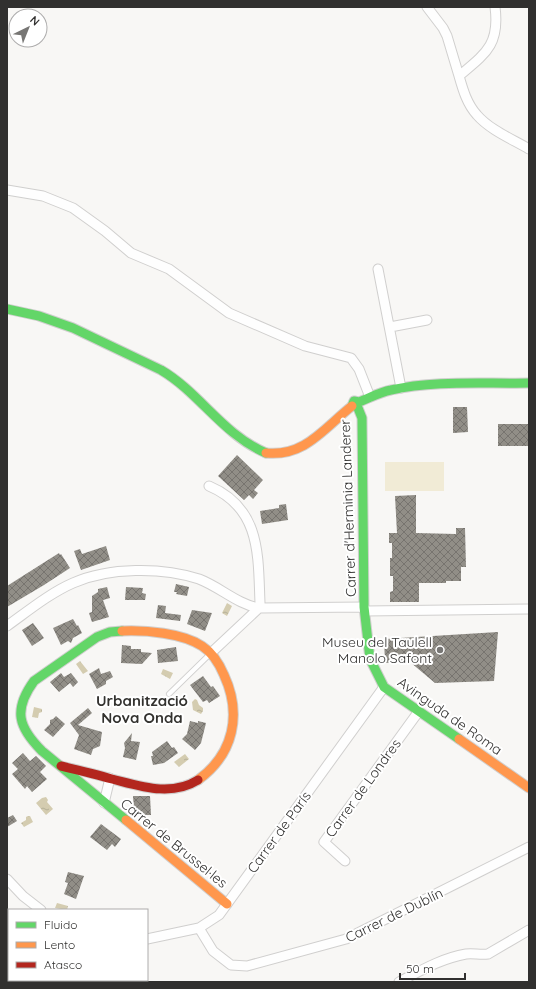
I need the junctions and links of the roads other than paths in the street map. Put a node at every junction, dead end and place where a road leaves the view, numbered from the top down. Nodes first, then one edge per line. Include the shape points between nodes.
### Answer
1 (427, 7) edge
2 (495, 7) edge
3 (459, 76) junction
4 (529, 149) edge
5 (7, 190) edge
6 (378, 269) dead end
7 (7, 309) edge
8 (427, 320) dead end
9 (390, 327) junction
10 (529, 383) edge
11 (401, 388) junction
12 (370, 397) junction
13 (356, 405) junction
14 (209, 486) dead end
15 (259, 608) junction
16 (364, 609) junction
17 (529, 609) edge
18 (7, 626) edge
19 (211, 653) junction
20 (384, 687) junction
21 (169, 694) dead end
22 (418, 711) junction
23 (61, 766) junction
24 (110, 778) junction
25 (529, 788) edge
26 (104, 803) junction
27 (529, 847) edge
28 (345, 861) dead end
29 (7, 879) edge
30 (227, 904) junction
31 (40, 909) edge
32 (199, 928) junction
33 (529, 930) edge
34 (148, 939) edge
35 (399, 982) edge

1 - 3 street via 439,20 447,36
2 - 3 street via 497,26 492,42 484,54
3 - 4 street via 465,96 476,115
5 - 12 street via 43,196 73,208 131,253 169,269 229,313 305,346 351,358
6 - 9 street
7 - 13 street via 58,322 152,364 192,393 229,430 258,450 279,454 292,451
8 - 9 street
9 - 11 street
10 - 11 street via 442,384
11 - 12 street
12 - 13 street
13 - 16 street, Carrer d'Herminia Landerer via 362,418
14 - 15 street via 235,503 252,528 258,553
15 - 16 street
15 - 18 street via 247,605 192,577 164,572 112,572 72,583
15 - 19 street
16 - 17 street
16 - 20 street, Avinguda de Roma via 370,659
19 - 21 lane
19 - 23 street, Carrer de Brussel·les via 195,642 177,636 112,632 88,643 34,681 20,705 23,727 36,746
19 - 24 street, Carrer de Brussel·les via 226,676 234,711 229,742 216,764 196,781 181,788 149,788
20 - 22 street, Avinguda de Roma
20 - 30 street, Carrer de París
22 - 25 street, Avinguda de Roma
22 - 28 street, Carrer de Londres via 324,842
23 - 24 street, Carrer de Brussel·les
23 - 26 street, Carrer de Brussel·les
24 - 26 street, Carrer de Brussel·les
26 - 30 street, Carrer de Brussel·les
27 - 32 street, Carrer de Dublín via 346,939 246,966 231,965 213,951
29 - 31 street
30 - 32 street, Carrer de París via 219,915
32 - 34 street, Carrer de París
33 - 35 street via 488,954 468,954 442,962

